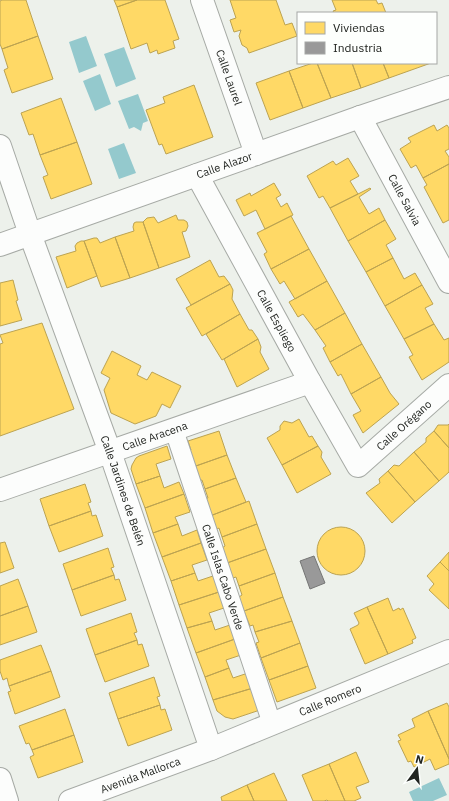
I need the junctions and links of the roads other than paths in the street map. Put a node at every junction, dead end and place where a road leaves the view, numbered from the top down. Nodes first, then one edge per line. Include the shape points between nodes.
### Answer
1 (202, 0) edge
2 (449, 87) edge
3 (360, 117) junction
4 (0, 146) edge
5 (256, 154) junction
6 (197, 175) junction
7 (30, 234) junction
8 (0, 245) edge
9 (449, 282) edge
10 (310, 382) junction
11 (449, 385) edge
12 (174, 430) junction
13 (110, 452) junction
14 (358, 466) joint
15 (0, 490) edge
16 (449, 651) edge
17 (272, 724) junction
18 (211, 749) junction
19 (0, 779) edge
20 (106, 795) edge
21 (8, 801) edge
22 (70, 801) edge

1 - 5 street, Calle Laurel
2 - 3 street, Calle Alazor
3 - 5 street, Calle Alazor
3 - 9 street, Calle Salvia
4 - 7 street, Calle Jardines de Belén
5 - 6 street, Calle Alazor
6 - 7 street, Calle Alazor
6 - 10 street, Calle Espliego
7 - 8 street, Calle Alazor
7 - 13 street, Calle Jardines de Belén
10 - 12 street, Calle Aracena
10 - 14 street, Calle Espliego
11 - 14 street, Calle Orégano
12 - 13 street, Calle Aracena
12 - 17 street, Calle Islas Cabo Verde
13 - 15 street, Calle Aracena
13 - 18 street, Calle Jardines de Belén
16 - 17 street, Calle Romero
17 - 18 street, Calle Romero
18 - 20 street, Avenida Mallorca
19 - 21 street
20 - 22 street, Avenida Mallorca

